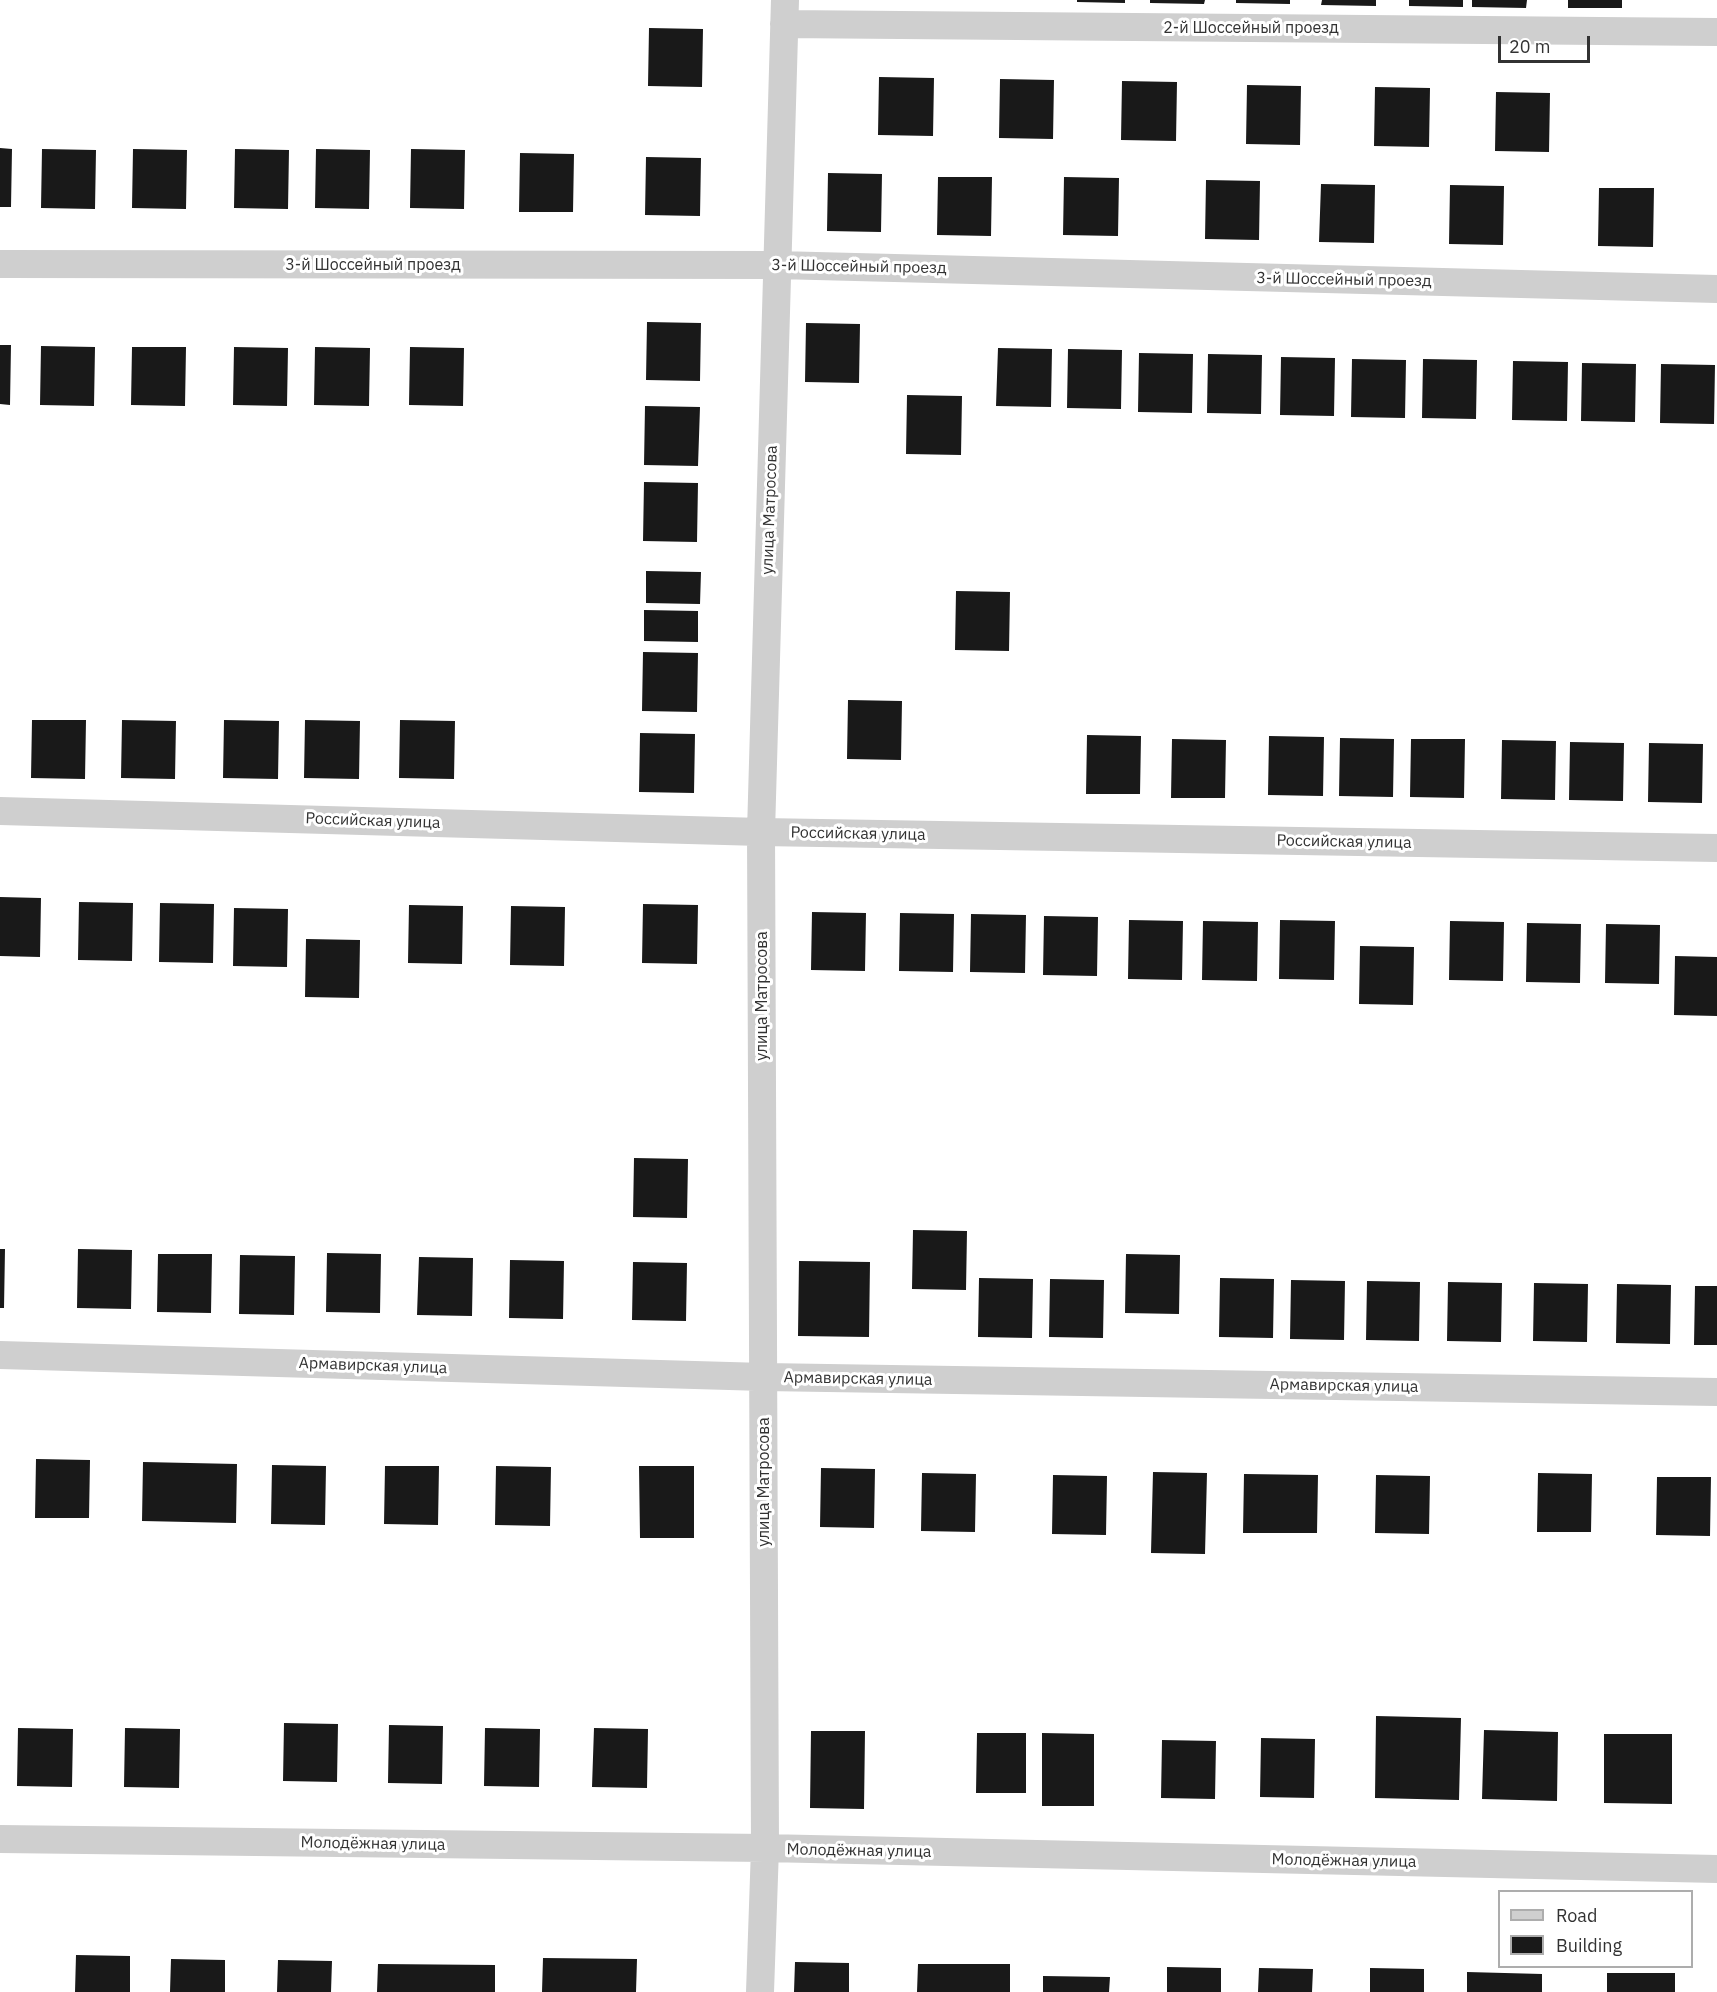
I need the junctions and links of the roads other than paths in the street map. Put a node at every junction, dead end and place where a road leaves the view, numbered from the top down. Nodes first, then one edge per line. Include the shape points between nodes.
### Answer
1 (785, 12) edge
2 (1717, 32) edge
3 (0, 264) edge
4 (777, 265) junction
5 (1717, 289) edge
6 (0, 811) edge
7 (760, 832) junction
8 (1717, 848) edge
9 (0, 1355) edge
10 (764, 1377) junction
11 (1717, 1392) edge
12 (0, 1839) edge
13 (765, 1848) junction
14 (1717, 1869) edge
15 (760, 1992) edge

1 - 2 street, 2-й Шоссейный проезд
1 - 4 street, улица Матросова
3 - 4 street, 3-й Шоссейный проезд
4 - 5 street, 3-й Шоссейный проезд
4 - 7 street, улица Матросова
6 - 7 street, Российская улица
7 - 8 street, Российская улица
7 - 10 street, улица Матросова
9 - 10 street, Армавирская улица
10 - 11 street, Армавирская улица
10 - 13 street, улица Матросова
12 - 13 street, Молодёжная улица
13 - 14 street, Молодёжная улица
13 - 15 street, улица Матросова

